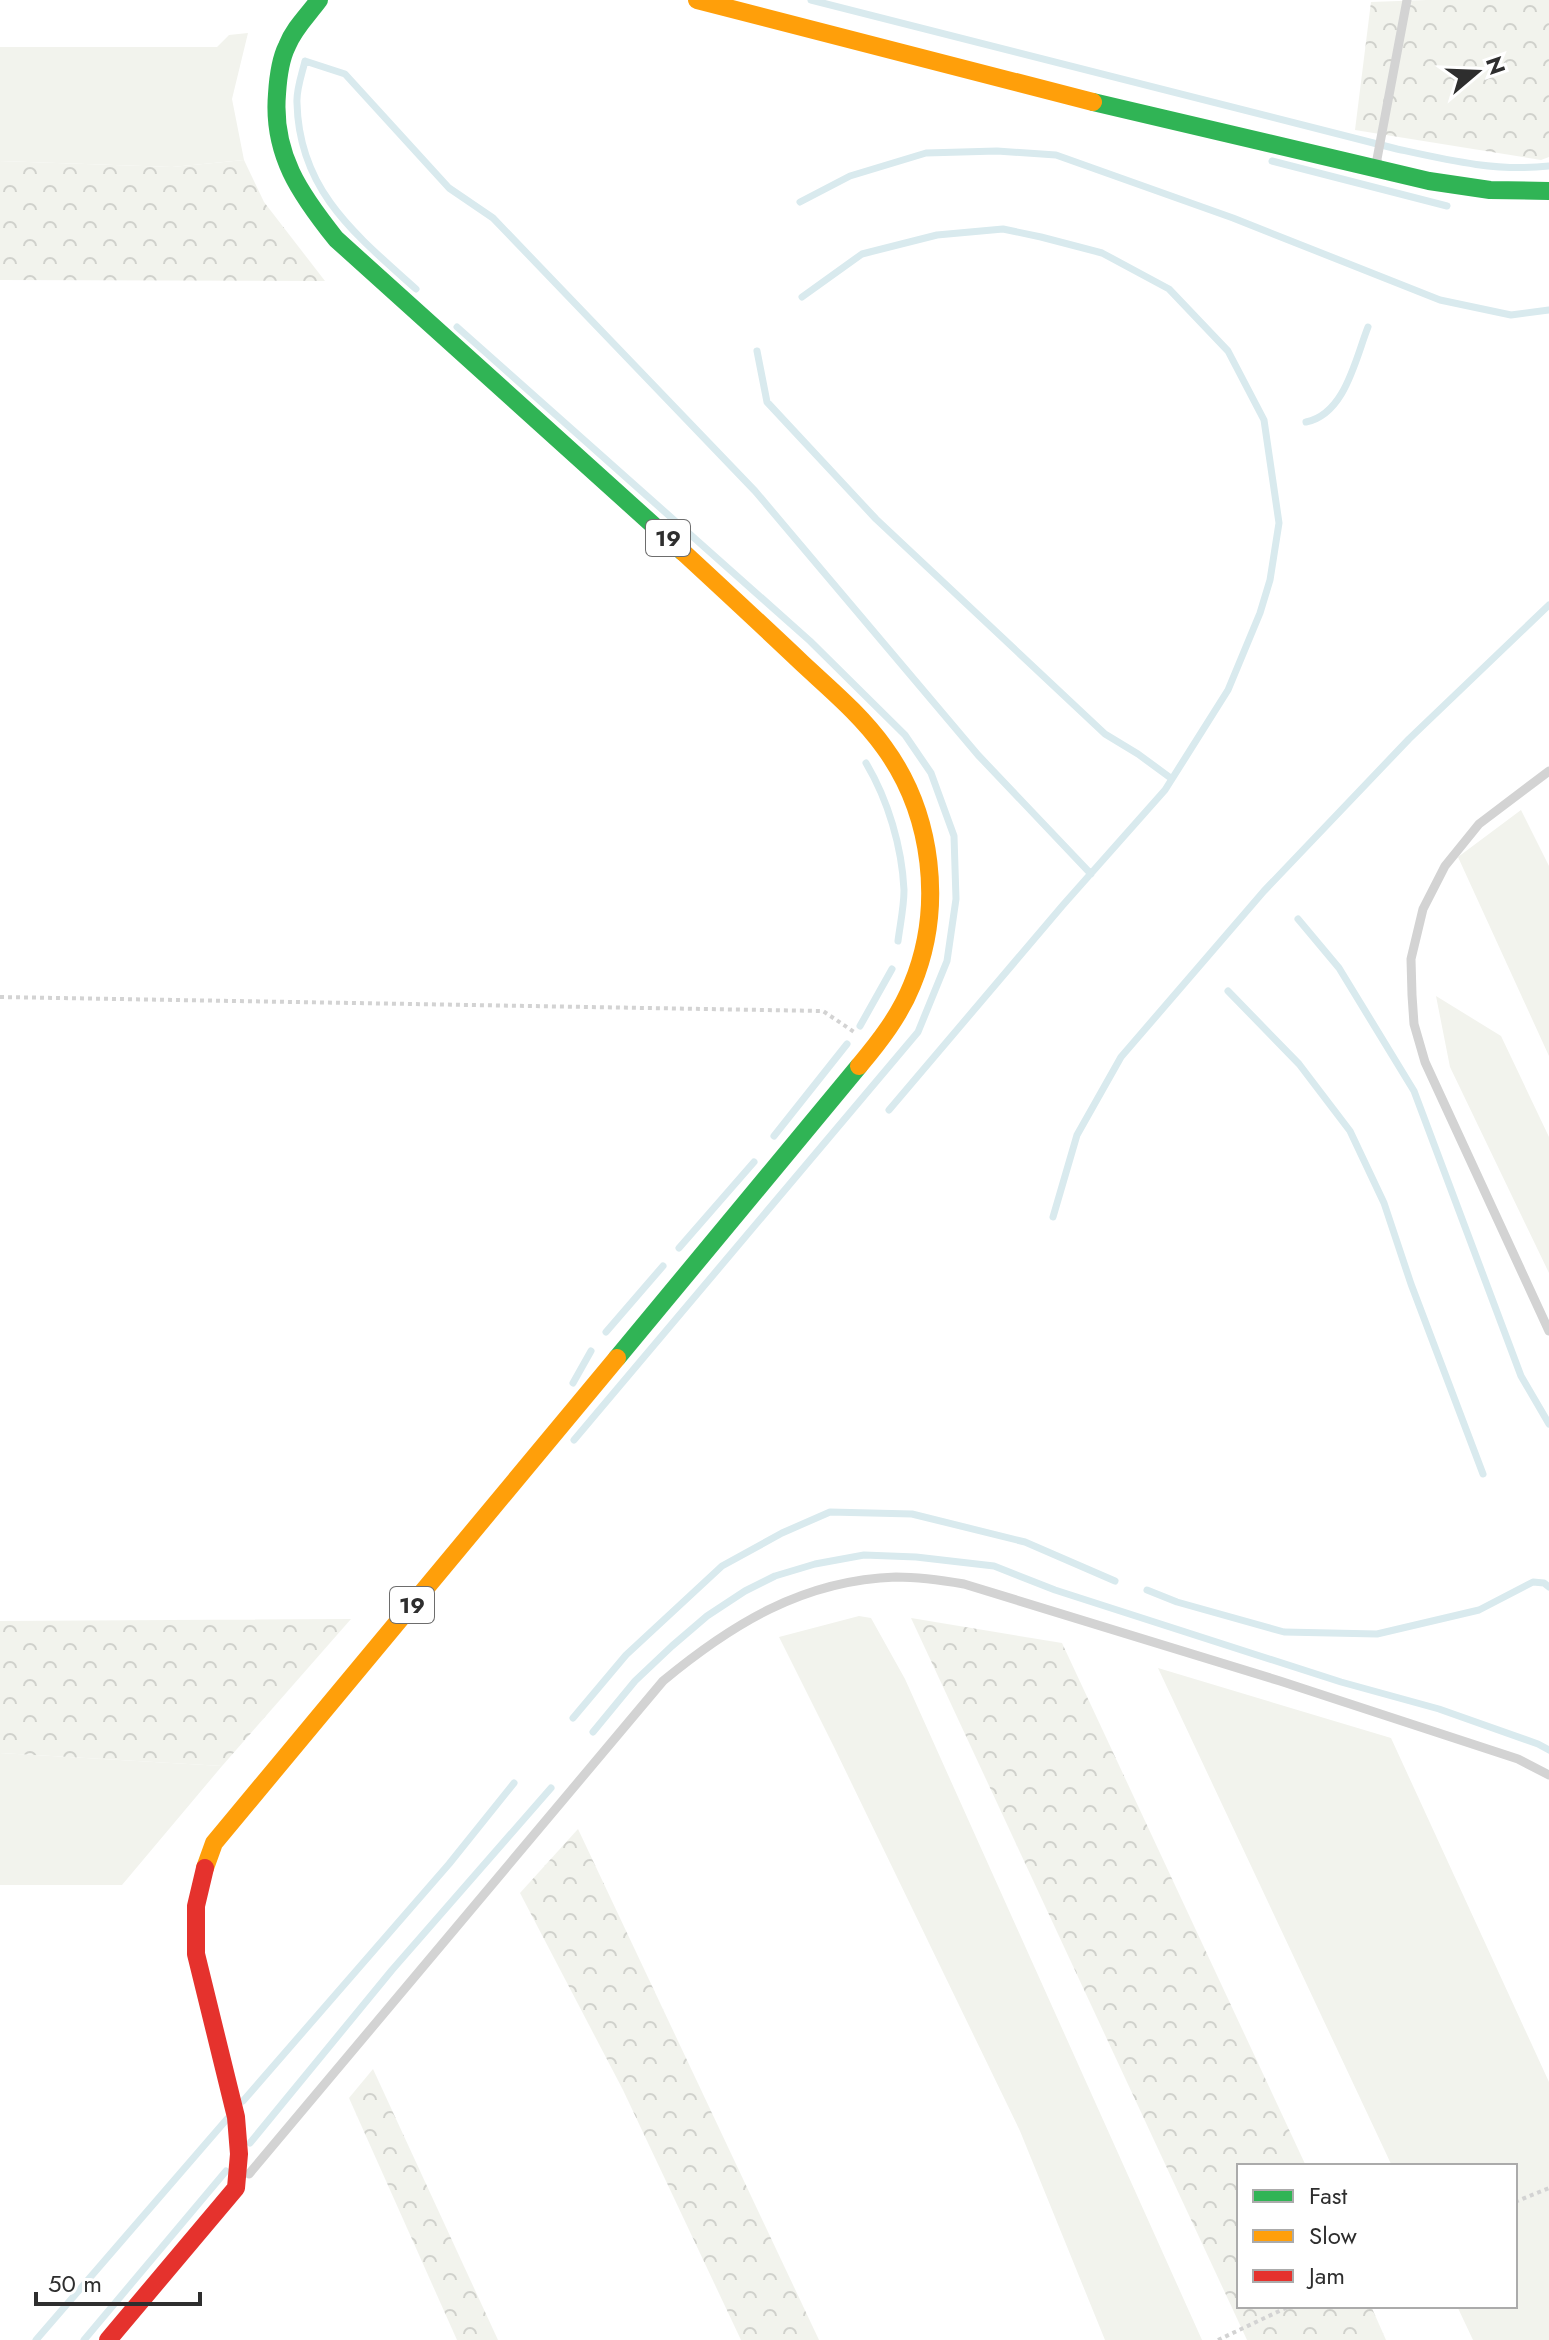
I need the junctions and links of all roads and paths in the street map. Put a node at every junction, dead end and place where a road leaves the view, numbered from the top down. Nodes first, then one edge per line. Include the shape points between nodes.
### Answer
1 (319, 0) edge
2 (697, 0) edge
3 (1407, 0) edge
4 (1378, 169) junction
5 (1549, 191) edge
6 (1549, 771) edge
7 (0, 997) edge
8 (876, 1046) junction
9 (1549, 1331) edge
10 (1549, 1775) edge
11 (236, 2188) junction
12 (1549, 2188) edge
13 (1517, 2201) edge
14 (1286, 2308) edge
15 (108, 2340) edge
16 (1218, 2340) edge

1 - 8 highway, 19 via 287,44 275,104 283,156 310,207 336,239 859,716 907,785 928,858 927,919 909,991
2 - 4 highway
3 - 4 lane
4 - 5 highway via 1466,188
6 - 9 lane via 1479,824 1445,866 1423,909 1411,959 1414,1024 1425,1062
7 - 8 path via 823,1011
8 - 11 highway, 19 via 214,1843 196,1906 195,1945 239,2134
10 - 11 lane via 1518,1759 1310,1690 964,1584 895,1577 825,1588 779,1603 716,1640 663,1681
11 - 15 highway
12 - 13 path
14 - 16 path

